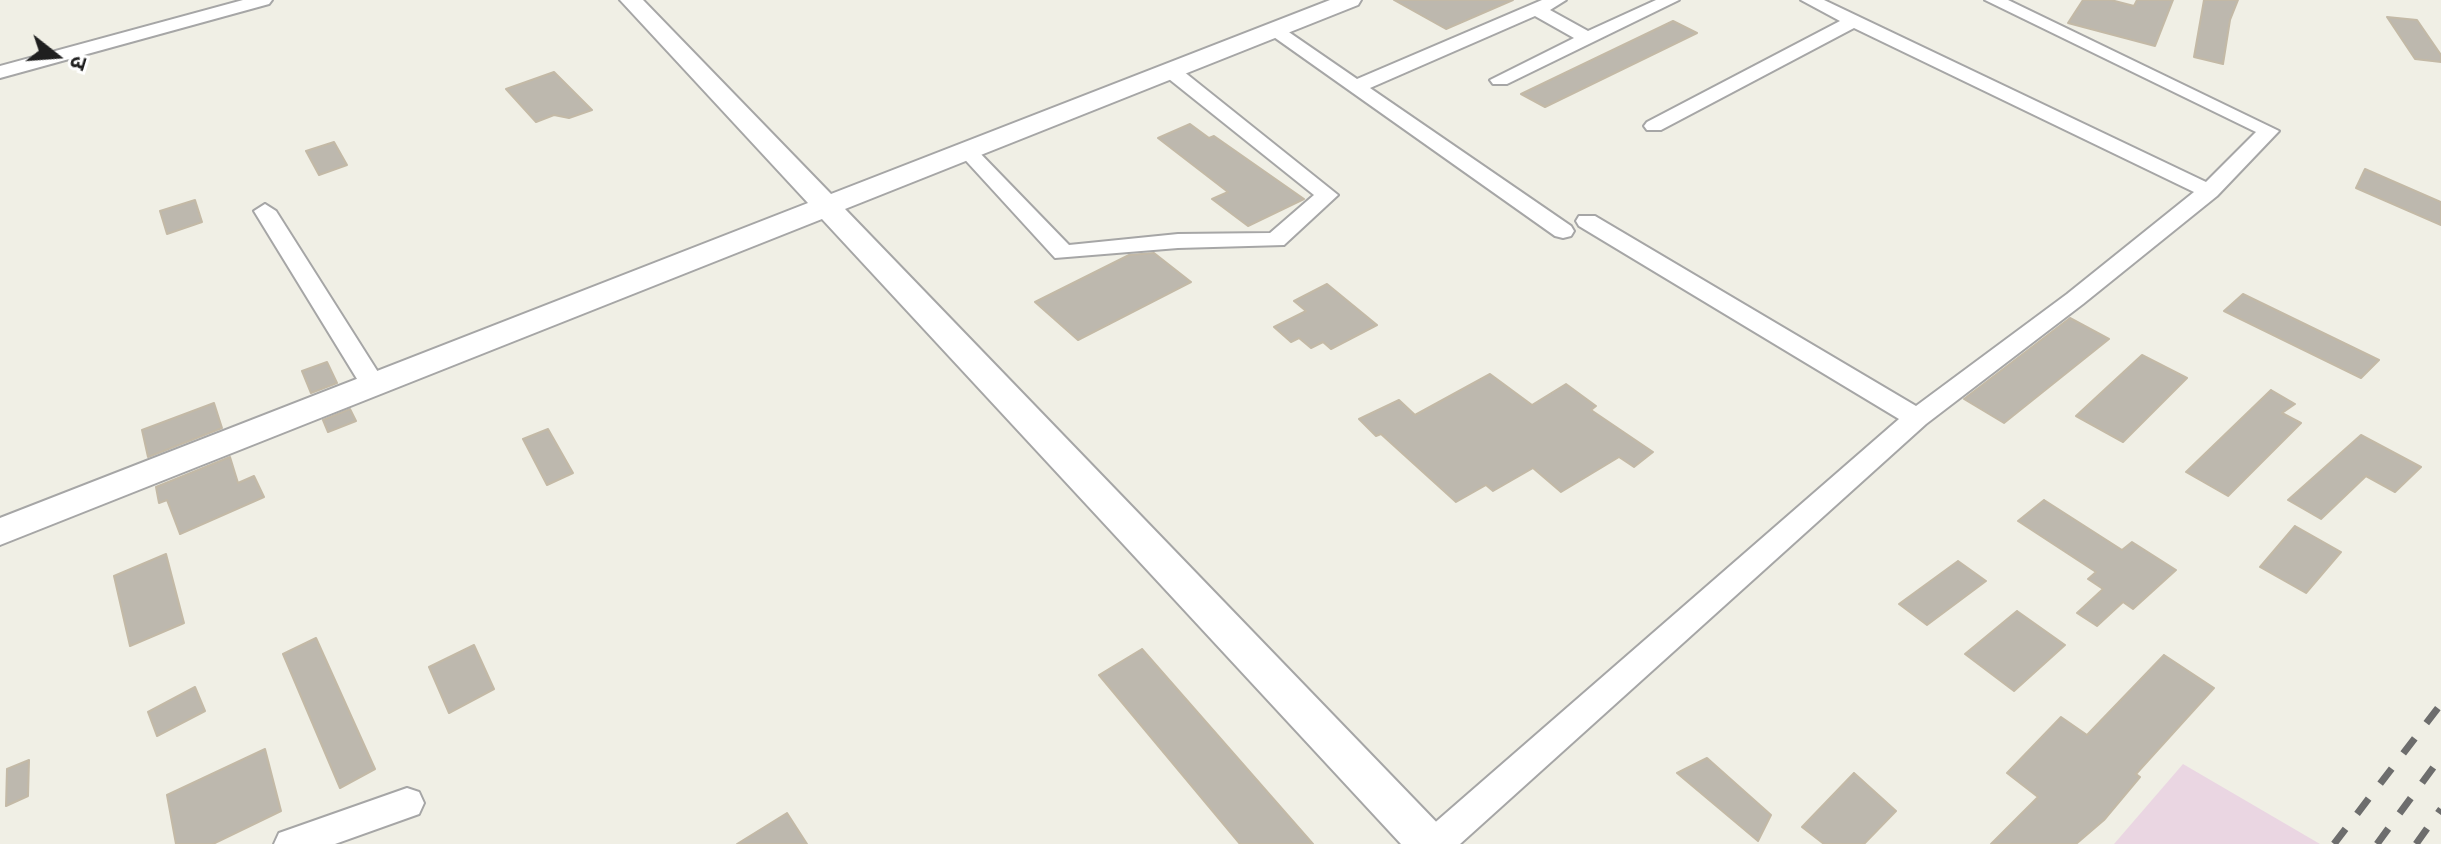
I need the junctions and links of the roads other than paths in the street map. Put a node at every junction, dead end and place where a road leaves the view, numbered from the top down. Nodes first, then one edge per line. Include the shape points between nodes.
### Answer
1 (263, 0) edge
2 (631, 0) edge
3 (1350, 0) edge
4 (1557, 0) edge
5 (1670, 0) edge
6 (1810, 0) edge
7 (1994, 0) edge
8 (1536, 9) junction
9 (1854, 21) junction
10 (1273, 30) junction
11 (1588, 39) junction
12 (1171, 71) junction
13 (0, 72) edge
14 (1500, 80) dead end
15 (1356, 87) junction
16 (1654, 126) dead end
17 (968, 152) junction
18 (2209, 191) junction
19 (829, 207) junction
20 (265, 211) dead end
21 (1587, 221) dead end
22 (1563, 231) dead end
23 (374, 386) junction
24 (1917, 418) junction
25 (0, 532) edge
26 (407, 803) dead end
27 (291, 844) edge
28 (1429, 844) edge
29 (1435, 844) edge

1 - 13 street
2 - 19 street
3 - 10 street
4 - 8 street
5 - 11 street
6 - 9 street
7 - 18 street via 2269,131
8 - 11 street
8 - 15 street
9 - 16 street
9 - 18 street
10 - 12 street
10 - 15 street
11 - 14 street
12 - 17 street
12 - 17 street via 1327,195 1276,240 1178,241 1063,253
15 - 22 street
17 - 19 street
18 - 24 street
19 - 23 street
19 - 28 street
20 - 23 street
21 - 24 street
23 - 25 street
24 - 29 street
26 - 27 street

